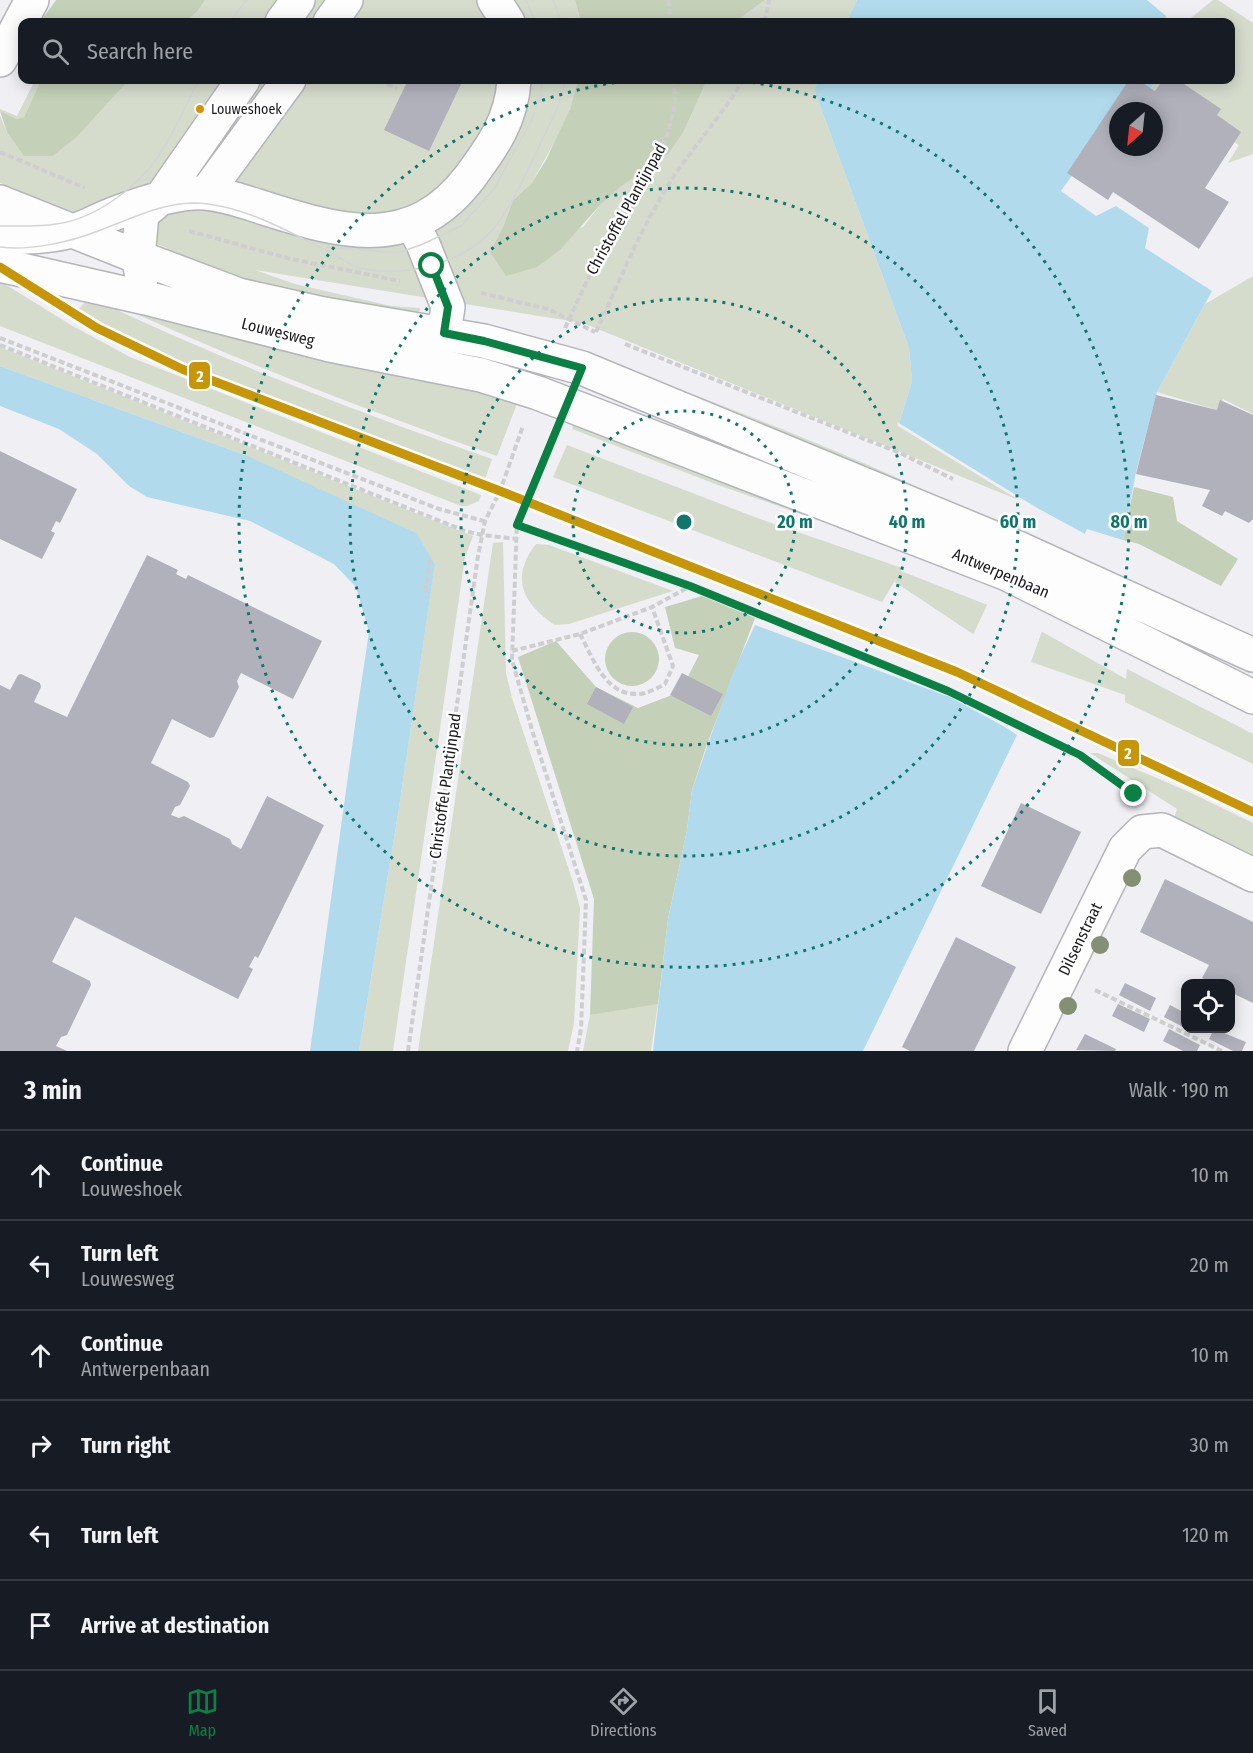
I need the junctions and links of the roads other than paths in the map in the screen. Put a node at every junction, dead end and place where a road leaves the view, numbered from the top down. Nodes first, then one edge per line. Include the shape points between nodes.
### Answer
1 (32, 0) edge
2 (298, 0) edge
3 (346, 0) edge
4 (494, 0) edge
5 (22, 18) edge
6 (285, 18) edge
7 (333, 18) edge
8 (505, 18) edge
9 (18, 26) edge
10 (0, 60) edge
11 (240, 84) edge
12 (286, 84) edge
13 (513, 84) edge
14 (206, 193) junction
15 (161, 198) junction
16 (0, 202) edge
17 (412, 223) junction
18 (72, 231) junction
19 (0, 236) edge
20 (138, 258) junction
21 (6, 263) edge
22 (154, 300) junction
23 (444, 333) junction
24 (565, 354) joint
25 (407, 361) junction
26 (552, 398) joint
27 (1012, 560) junction
28 (1063, 584) junction
29 (1253, 655) edge
30 (1253, 697) edge
31 (1253, 875) edge
32 (1025, 1051) edge

1 - 5 street
2 - 6 street
3 - 7 street
4 - 8 street
9 - 10 street
11 - 15 street
12 - 14 street
13 - 17 street via 509,114 488,153 455,197 428,217
14 - 15 street
14 - 17 street via 337,228 372,232
15 - 18 street
15 - 20 street via 142,214
16 - 18 street, Louwesweg
17 - 23 street via 448,307
18 - 19 street, Louwesweg via 15,238
18 - 20 street, Louwesweg
20 - 22 street via 144,288
20 - 23 street, Louwesweg via 239,295 324,314
21 - 22 street, Louwesweg
22 - 25 street, Louwesweg
23 - 24 street, Louwesweg
23 - 25 street
24 - 27 street, Antwerpenbaan
25 - 26 street, Louwesweg via 481,375
26 - 27 street, Antwerpenbaan
27 - 28 street, Antwerpenbaan
28 - 29 street, Antwerpenbaan
28 - 30 street, Antwerpenbaan
31 - 32 street, Dilsenstraat via 1162,830 1142,832 1125,849

